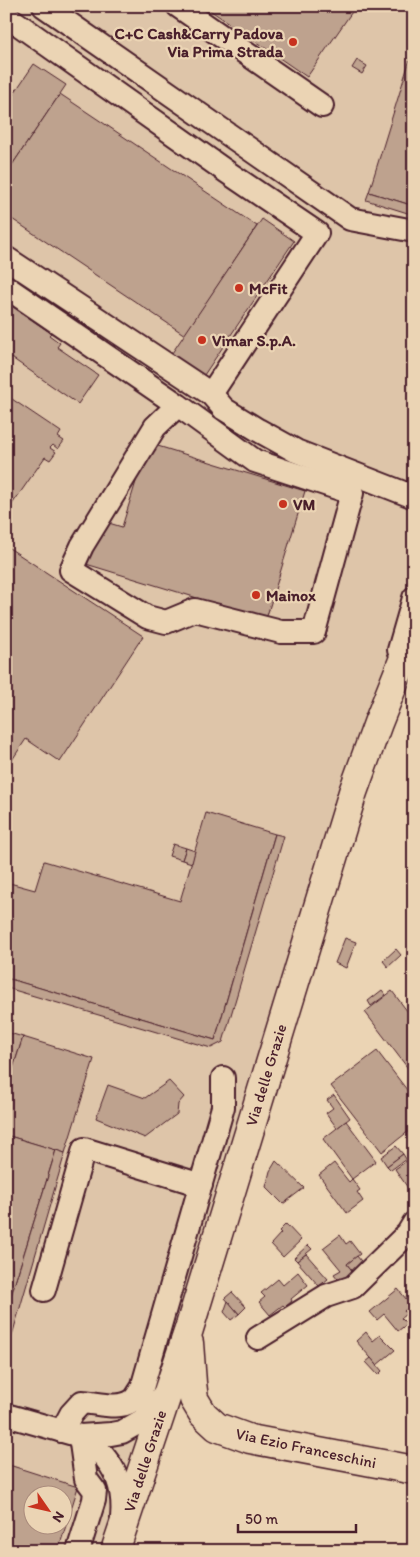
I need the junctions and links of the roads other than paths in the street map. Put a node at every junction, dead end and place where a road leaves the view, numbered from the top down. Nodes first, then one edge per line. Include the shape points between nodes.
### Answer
1 (44, 6) edge
2 (178, 6) edge
3 (10, 15) edge
4 (322, 106) dead end
5 (414, 231) edge
6 (6, 258) edge
7 (6, 287) edge
8 (210, 394) junction
9 (178, 406) junction
10 (414, 497) edge
11 (414, 598) edge
12 (414, 633) edge
13 (378, 723) junction
14 (223, 1078) dead end
15 (201, 1185) junction
16 (414, 1223) edge
17 (44, 1290) dead end
18 (188, 1329) junction
19 (258, 1338) dead end
20 (169, 1388) junction
21 (6, 1415) edge
22 (76, 1434) junction
23 (414, 1470) edge
24 (118, 1542) edge
25 (78, 1551) edge

1 - 5 street via 350,219
2 - 4 street
3 - 8 street via 317,233
6 - 8 street
7 - 9 street
8 - 10 street via 224,409 296,451
9 - 9 street via 255,461 352,493 314,632 281,632 196,610 166,622 156,620 70,570 155,427
11 - 13 street, Via delle Grazie
12 - 13 main road
13 - 18 main road, Via delle Grazie via 353,792
14 - 15 street via 223,1107
15 - 17 street via 84,1149
15 - 22 street via 142,1388 132,1401 114,1406 82,1402 70,1414
16 - 19 street via 408,1233 353,1287 326,1296
18 - 20 main road, Via delle Grazie
18 - 23 main road, Via Ezio Franceschini via 194,1399 203,1414 217,1427 250,1439
20 - 22 street via 143,1420 122,1432
20 - 24 main road, Via delle Grazie
21 - 22 street
22 - 24 street via 107,1460 121,1486 124,1505
22 - 25 street via 86,1479 94,1491

